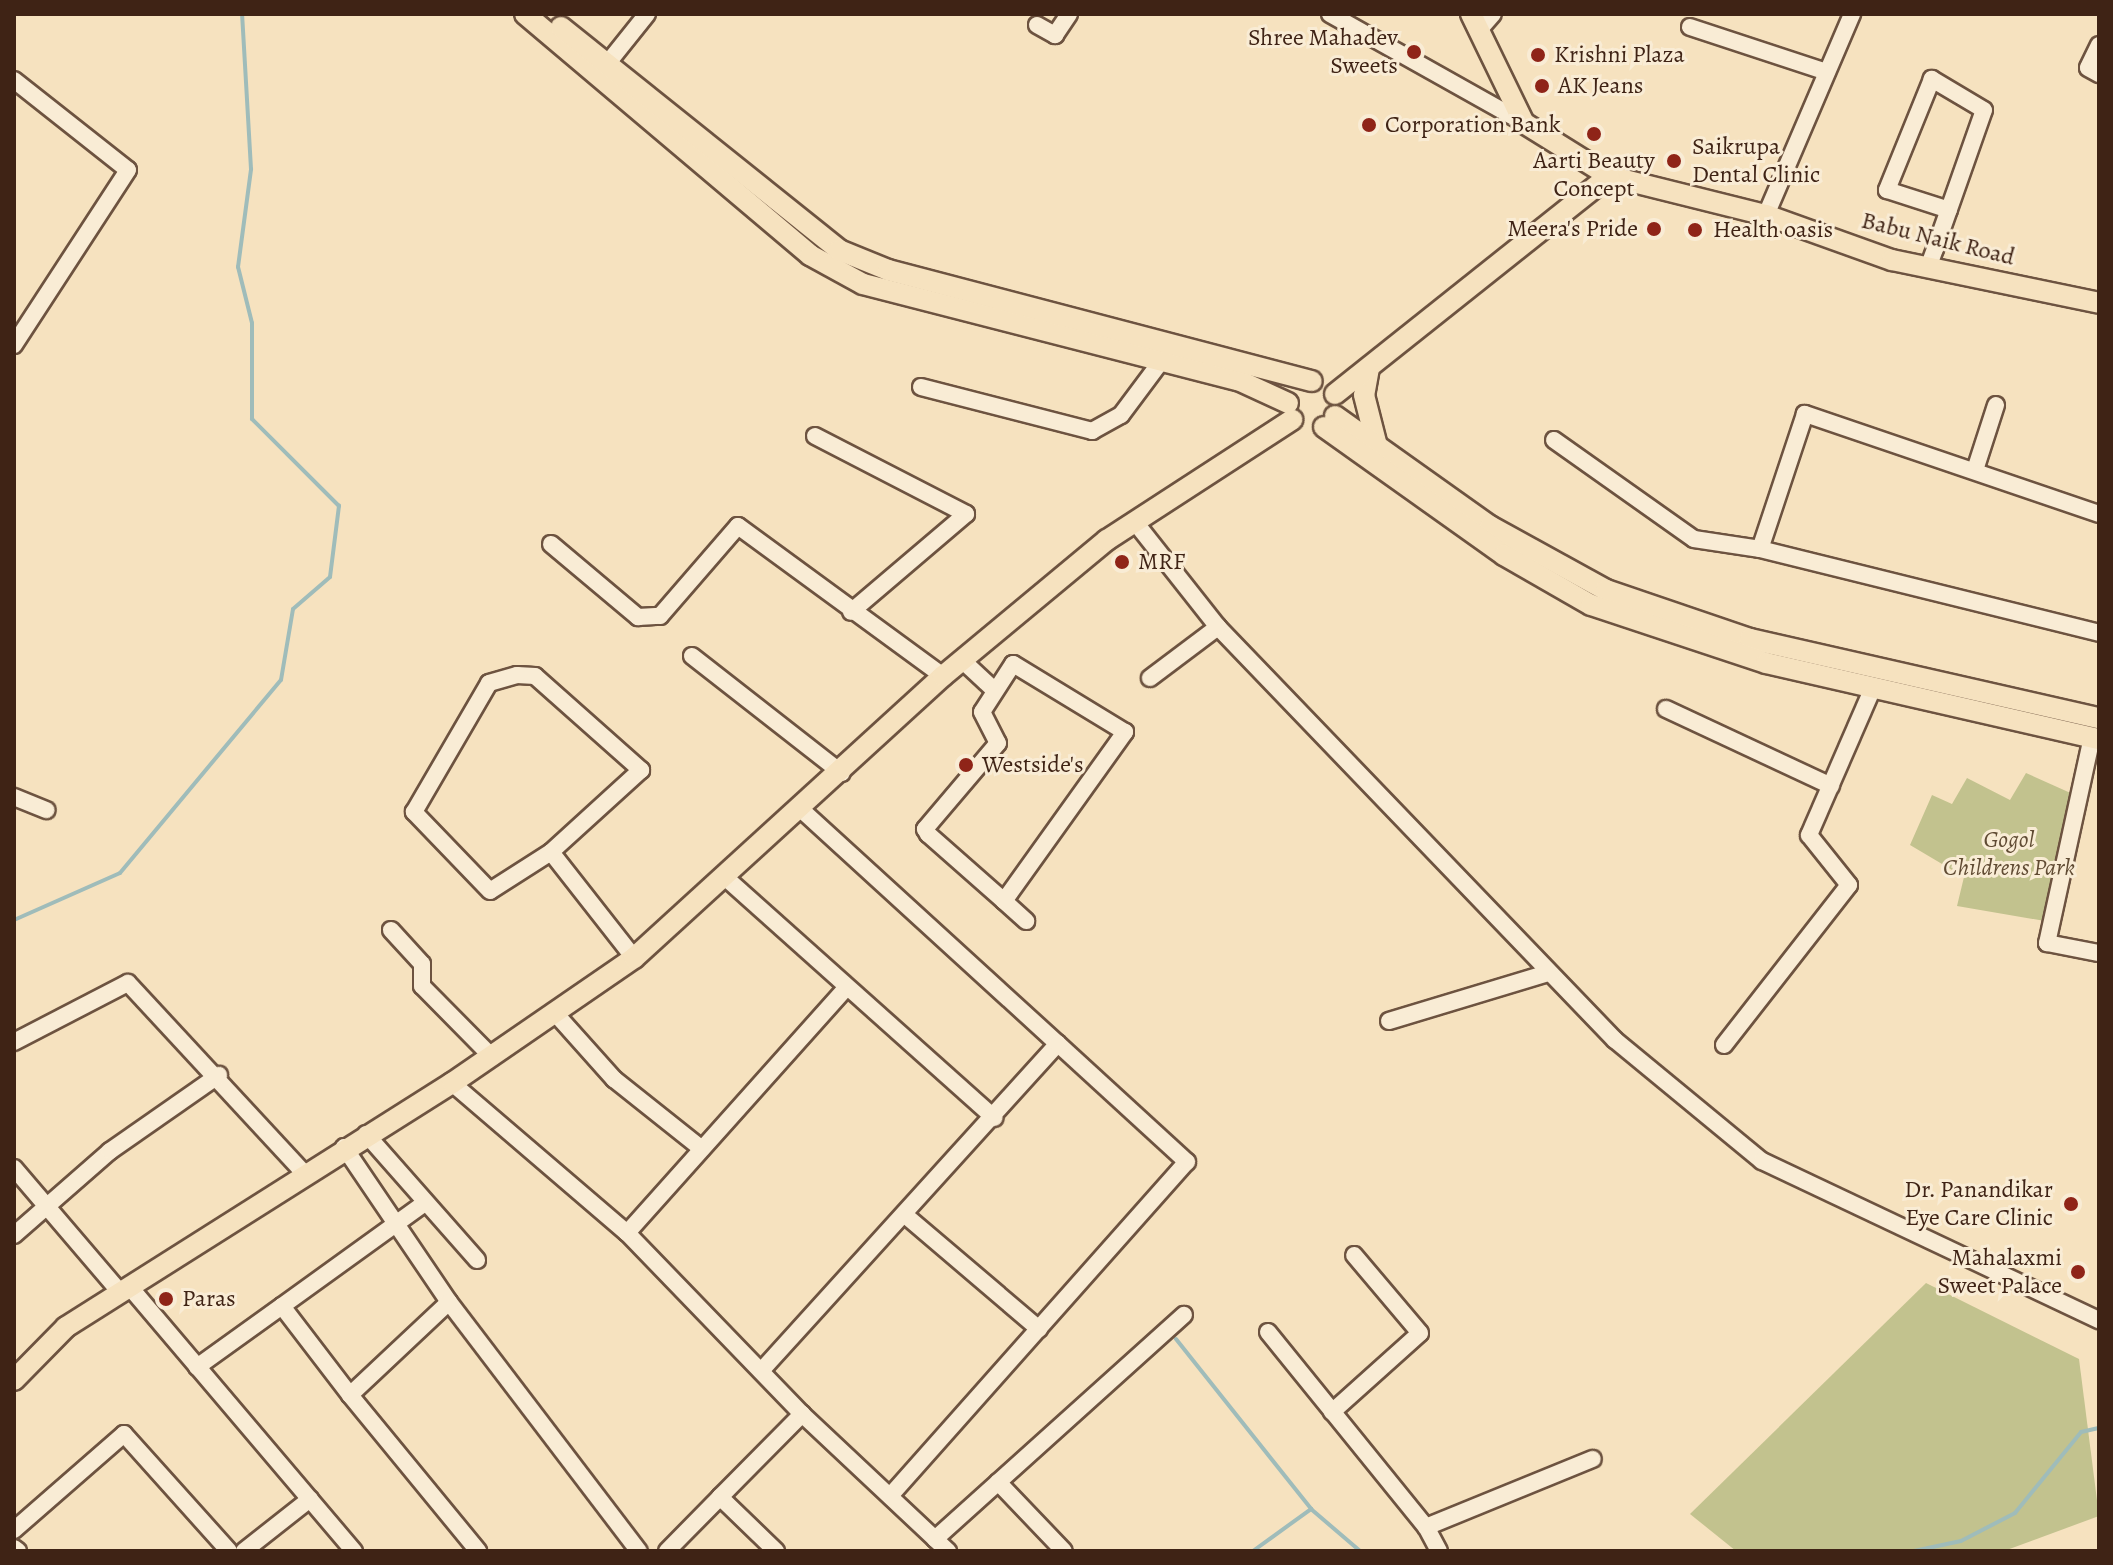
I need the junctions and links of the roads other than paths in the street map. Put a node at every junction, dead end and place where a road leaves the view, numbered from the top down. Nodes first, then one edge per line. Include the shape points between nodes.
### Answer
1 (525, 14) edge
2 (546, 14) edge
3 (647, 14) edge
4 (1069, 14) edge
5 (1330, 14) edge
6 (1852, 14) edge
7 (1481, 19) edge
8 (1037, 25) dead end
9 (1690, 27) dead end
10 (2099, 45) edge
11 (607, 64) junction
12 (1827, 72) junction
13 (2099, 74) edge
14 (14, 80) edge
15 (1524, 123) junction
16 (1609, 176) junction
17 (1949, 210) junction
18 (1766, 215) junction
19 (1928, 268) junction
20 (2099, 303) edge
21 (14, 345) edge
22 (1162, 360) junction
23 (1369, 368) junction
24 (1312, 381) junction
25 (921, 387) dead end
26 (1335, 394) junction
27 (1996, 405) dead end
28 (1290, 412) junction
29 (1330, 422) junction
30 (815, 436) dead end
31 (1554, 440) dead end
32 (1377, 444) junction
33 (1976, 467) junction
34 (2099, 514) edge
35 (1135, 522) junction
36 (551, 544) dead end
37 (1760, 549) junction
38 (851, 612) junction
39 (1218, 627) junction
40 (2099, 633) edge
41 (692, 656) dead end
42 (962, 660) junction
43 (943, 676) junction
44 (1150, 678) dead end
45 (992, 688) junction
46 (1872, 690) junction
47 (1666, 709) dead end
48 (2097, 731) edge
49 (842, 773) junction
50 (1831, 786) junction
51 (14, 797) edge
52 (47, 810) dead end
53 (803, 811) junction
54 (551, 852) junction
55 (726, 878) junction
56 (1004, 901) junction
57 (1026, 921) dead end
58 (391, 930) dead end
59 (2099, 953) edge
60 (634, 958) junction
61 (1548, 973) junction
62 (847, 987) junction
63 (555, 1013) junction
64 (1389, 1021) dead end
65 (14, 1042) edge
66 (1058, 1044) junction
67 (1724, 1045) dead end
68 (492, 1057) junction
69 (219, 1075) junction
70 (452, 1083) junction
71 (994, 1118) junction
72 (366, 1134) junction
73 (344, 1147) junction
74 (702, 1149) junction
75 (14, 1168) edge
76 (303, 1172) junction
77 (425, 1203) junction
78 (46, 1207) junction
79 (905, 1215) junction
80 (398, 1227) junction
81 (627, 1233) junction
82 (14, 1235) edge
83 (1354, 1255) dead end
84 (477, 1260) dead end
85 (124, 1289) junction
86 (449, 1302) junction
87 (282, 1306) junction
88 (1184, 1315) dead end
89 (2099, 1320) edge
90 (1039, 1329) junction
91 (1268, 1332) dead end
92 (197, 1367) junction
93 (761, 1371) junction
94 (14, 1380) edge
95 (350, 1395) junction
96 (1332, 1412) junction
97 (802, 1414) junction
98 (1593, 1459) dead end
99 (998, 1482) junction
100 (890, 1496) junction
101 (720, 1497) junction
102 (310, 1499) junction
103 (1426, 1527) junction
104 (14, 1530) edge
105 (943, 1548) edge
106 (229, 1551) edge
107 (244, 1551) edge
108 (354, 1551) edge
109 (478, 1551) edge
110 (639, 1551) edge
111 (667, 1551) edge
112 (776, 1551) edge
113 (1064, 1551) edge
114 (1439, 1551) edge

1 - 22 main road via 837,270 899,297
2 - 11 main road
3 - 11 street
4 - 8 street via 1055,35
5 - 15 street
6 - 12 street
7 - 15 main road
9 - 12 street
10 - 13 street via 2088,68
11 - 24 main road via 801,223 861,260
12 - 18 street
14 - 21 street via 128,170
15 - 16 main road, Babu Naik Road
16 - 18 main road, Babu Naik Road
16 - 23 main road
17 - 17 street via 1984,109 1932,79 1887,190
17 - 19 street
18 - 19 main road, Babu Naik Road
19 - 20 main road, Babu Naik Road
22 - 25 street via 1121,415 1092,431
22 - 28 main road via 1238,380
23 - 26 main road
23 - 32 main road via 1365,408
24 - 26 main road
24 - 28 main road
26 - 29 main road
27 - 33 street
28 - 29 main road via 1310,431
28 - 35 main road
29 - 32 main road
29 - 46 main road via 1504,555 1591,605
30 - 38 street via 966,514
31 - 37 street via 1694,539
32 - 48 main road via 1563,571 1633,601 1750,639
33 - 34 street
33 - 37 street via 1805,414
35 - 39 street
35 - 42 main road
36 - 38 street via 638,617 660,616 738,526
37 - 40 street
38 - 43 street
39 - 44 street
39 - 61 street
41 - 49 street
42 - 43 main road
42 - 45 street
43 - 49 main road
45 - 56 street via 982,712 998,743 925,829
45 - 56 street via 1005,668 1018,665 1125,732
46 - 48 main road
46 - 50 street
47 - 50 street
48 - 59 street via 2047,943
49 - 53 main road
50 - 67 street via 1809,835 1849,885
51 - 52 street
53 - 55 main road
53 - 66 street
54 - 54 street via 641,770 535,676 517,675 489,683 414,812 490,891
54 - 60 street
55 - 60 main road
55 - 62 street
56 - 57 street
58 - 68 street via 422,964 422,986
60 - 63 main road
61 - 64 street
61 - 89 street via 1615,1040 1762,1161
62 - 71 street
62 - 74 street
63 - 68 main road
63 - 74 street via 614,1079
65 - 69 street via 128,983
66 - 71 street
66 - 90 street via 1187,1162
68 - 70 main road
69 - 76 street
69 - 78 street via 110,1151
70 - 72 main road
70 - 81 street
71 - 79 street
72 - 73 main road
72 - 77 street
73 - 76 main road
73 - 80 street
74 - 81 street
75 - 78 street
76 - 85 main road
77 - 80 street
77 - 84 street
78 - 82 street
78 - 85 street
79 - 90 street
79 - 93 street
80 - 86 street
80 - 87 street
81 - 93 street
83 - 96 street via 1420,1333
85 - 92 street
85 - 94 main road via 66,1327
86 - 95 street
86 - 110 street
87 - 92 street
87 - 95 street
88 - 99 street
90 - 100 street
91 - 96 street
92 - 102 street
93 - 97 street
95 - 109 street
96 - 103 street
97 - 100 street
97 - 101 street
98 - 103 street
99 - 105 street
99 - 113 street
100 - 105 street
101 - 111 street
101 - 112 street
102 - 107 street
102 - 108 street
103 - 114 street
104 - 106 street via 124,1434

